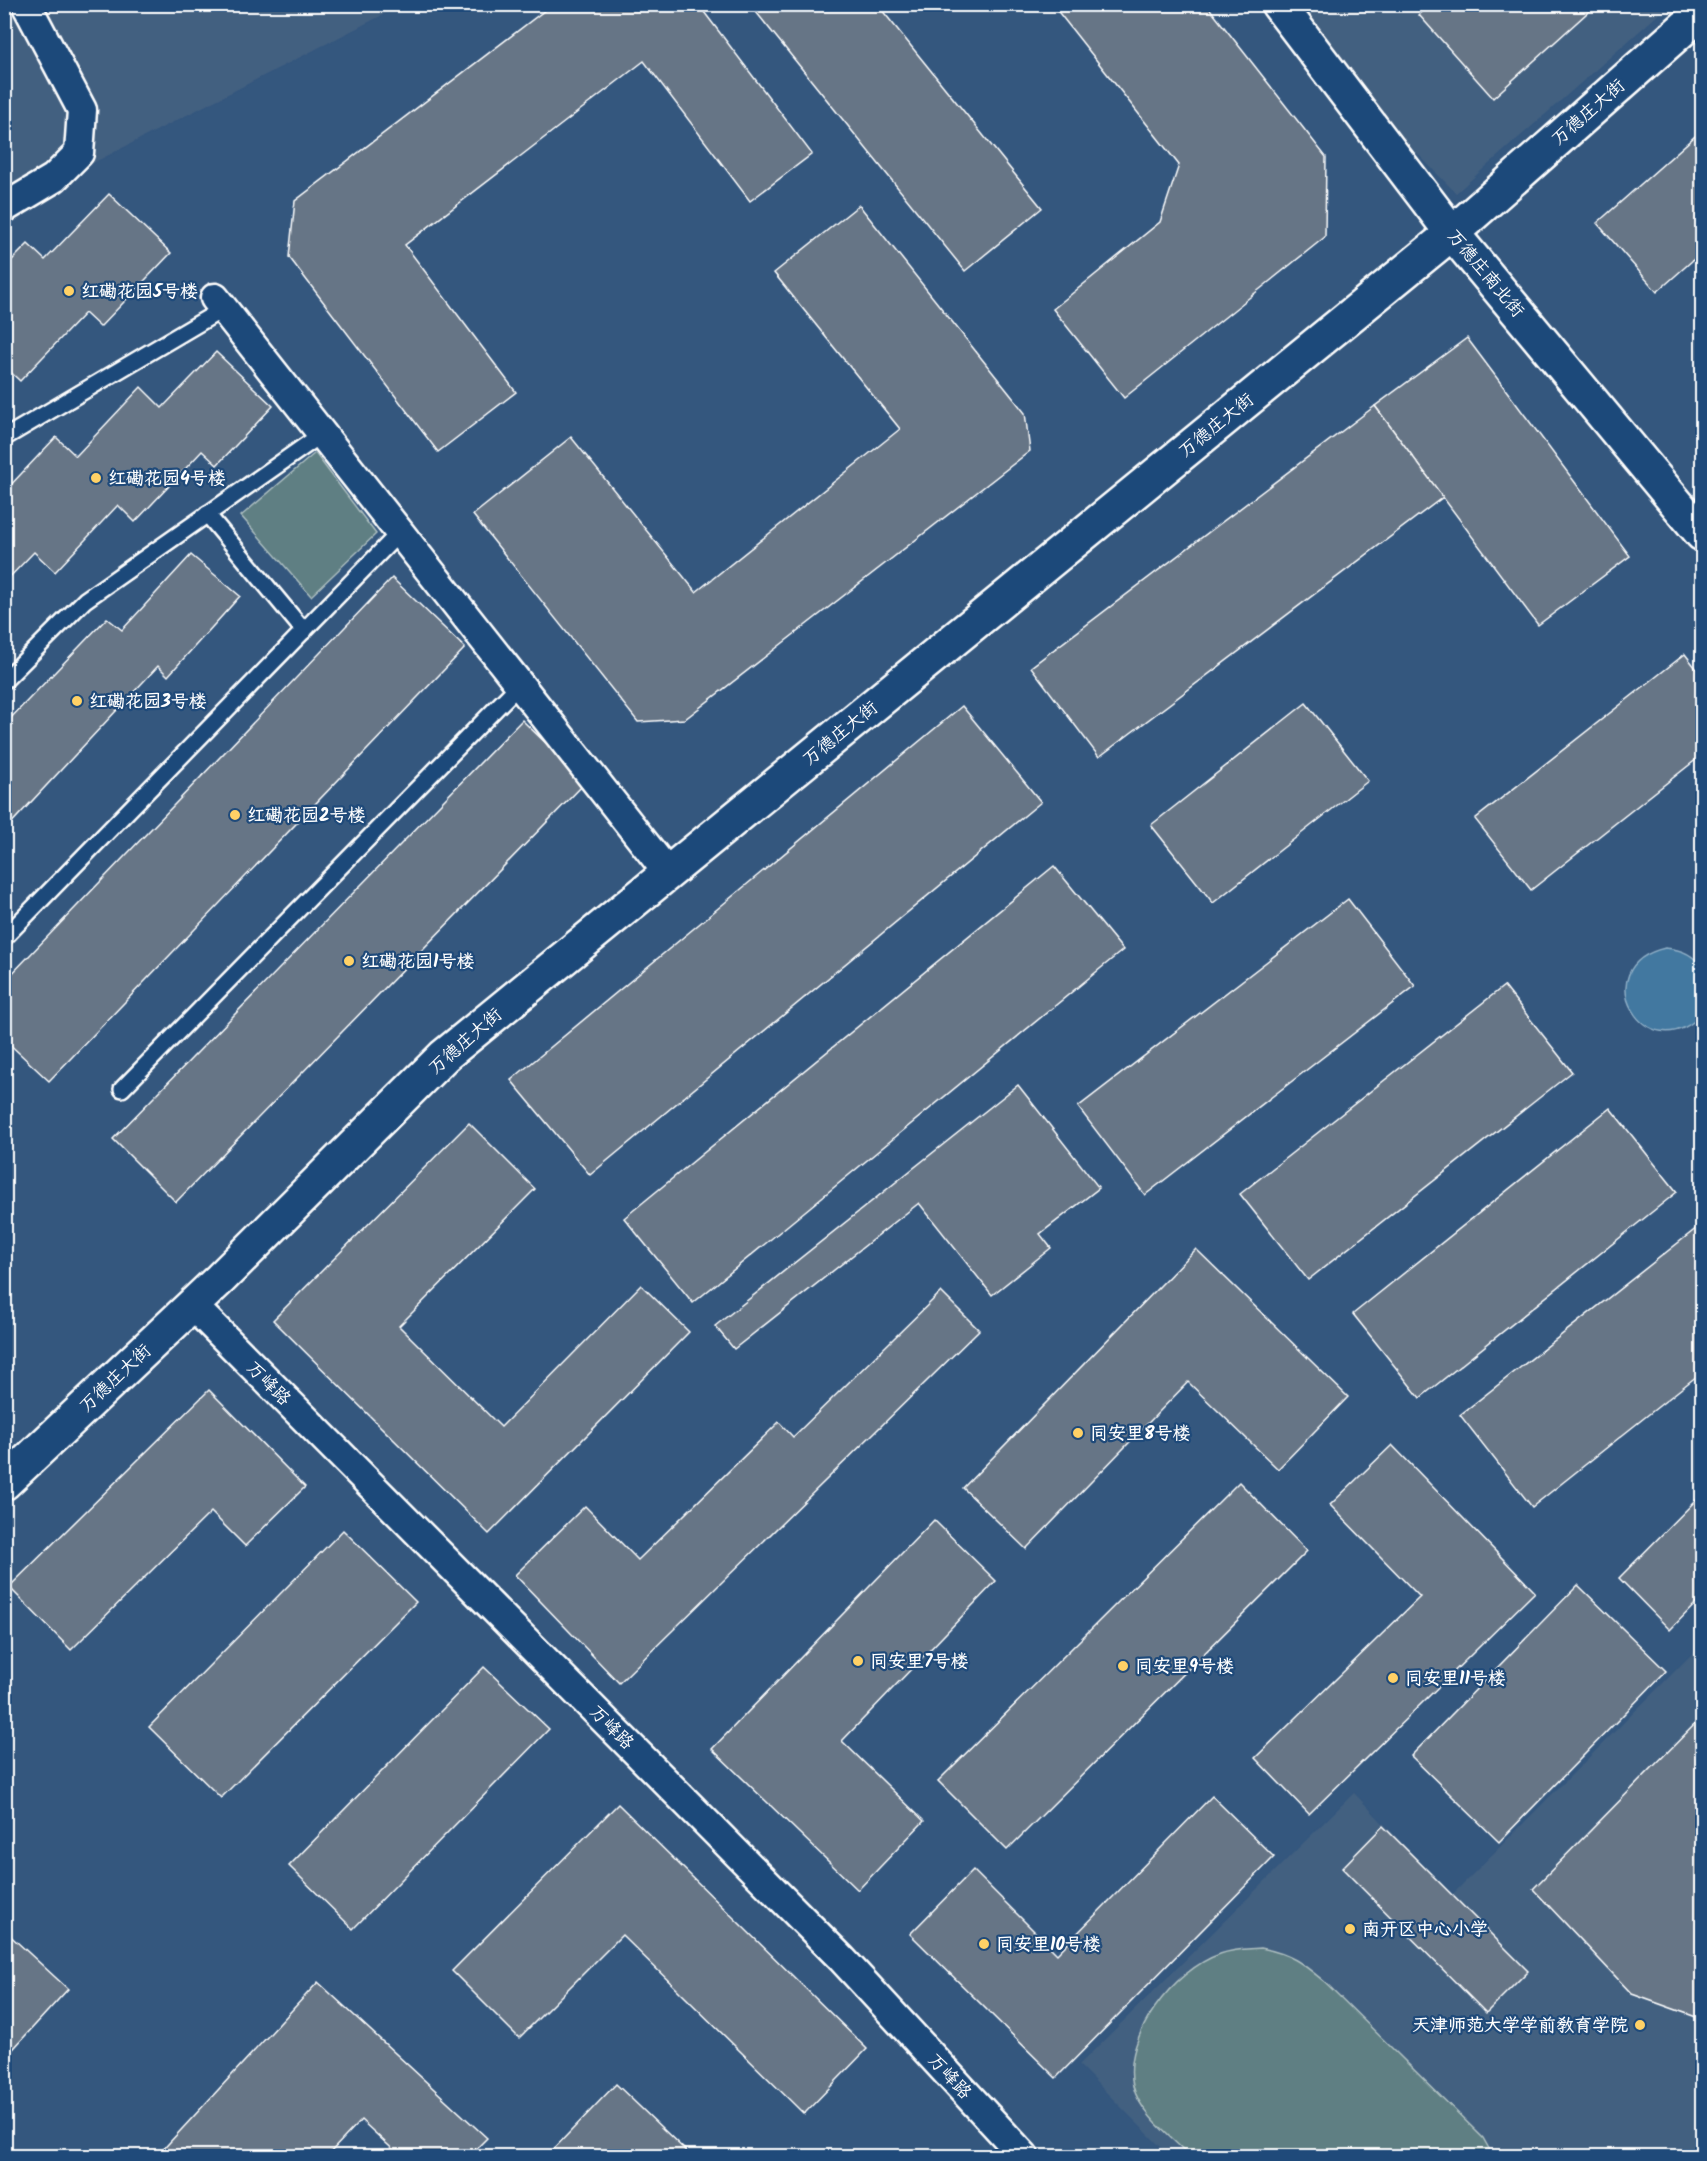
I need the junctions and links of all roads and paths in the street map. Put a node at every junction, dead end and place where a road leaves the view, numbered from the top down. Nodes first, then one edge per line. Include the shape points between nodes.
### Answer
1 (26, 4) edge
2 (1278, 4) edge
3 (1702, 12) edge
4 (4, 208) edge
5 (1452, 233) junction
6 (219, 303) joint
7 (322, 434) junction
8 (4, 438) edge
9 (207, 514) junction
10 (400, 532) junction
11 (1702, 534) edge
12 (304, 631) junction
13 (4, 681) edge
14 (520, 684) junction
15 (668, 873) junction
16 (4, 938) edge
17 (122, 1089) dead end
18 (192, 1305) junction
19 (4, 1483) edge
20 (1024, 2157) edge

1 - 4 street via 82,110 79,153 54,178
2 - 5 street, 万德庄南北街
3 - 5 street, 万德庄大街
5 - 11 street, 万德庄南北街
5 - 15 street, 万德庄大街
6 - 7 street
6 - 8 lane
7 - 9 lane
7 - 10 street
9 - 12 lane
9 - 13 lane via 85,600
10 - 12 lane
10 - 14 street
12 - 16 lane
14 - 15 street
14 - 17 lane
15 - 18 street, 万德庄大街 via 444,1056
18 - 19 street, 万德庄大街
18 - 20 street, 万峰路 via 842,1959

